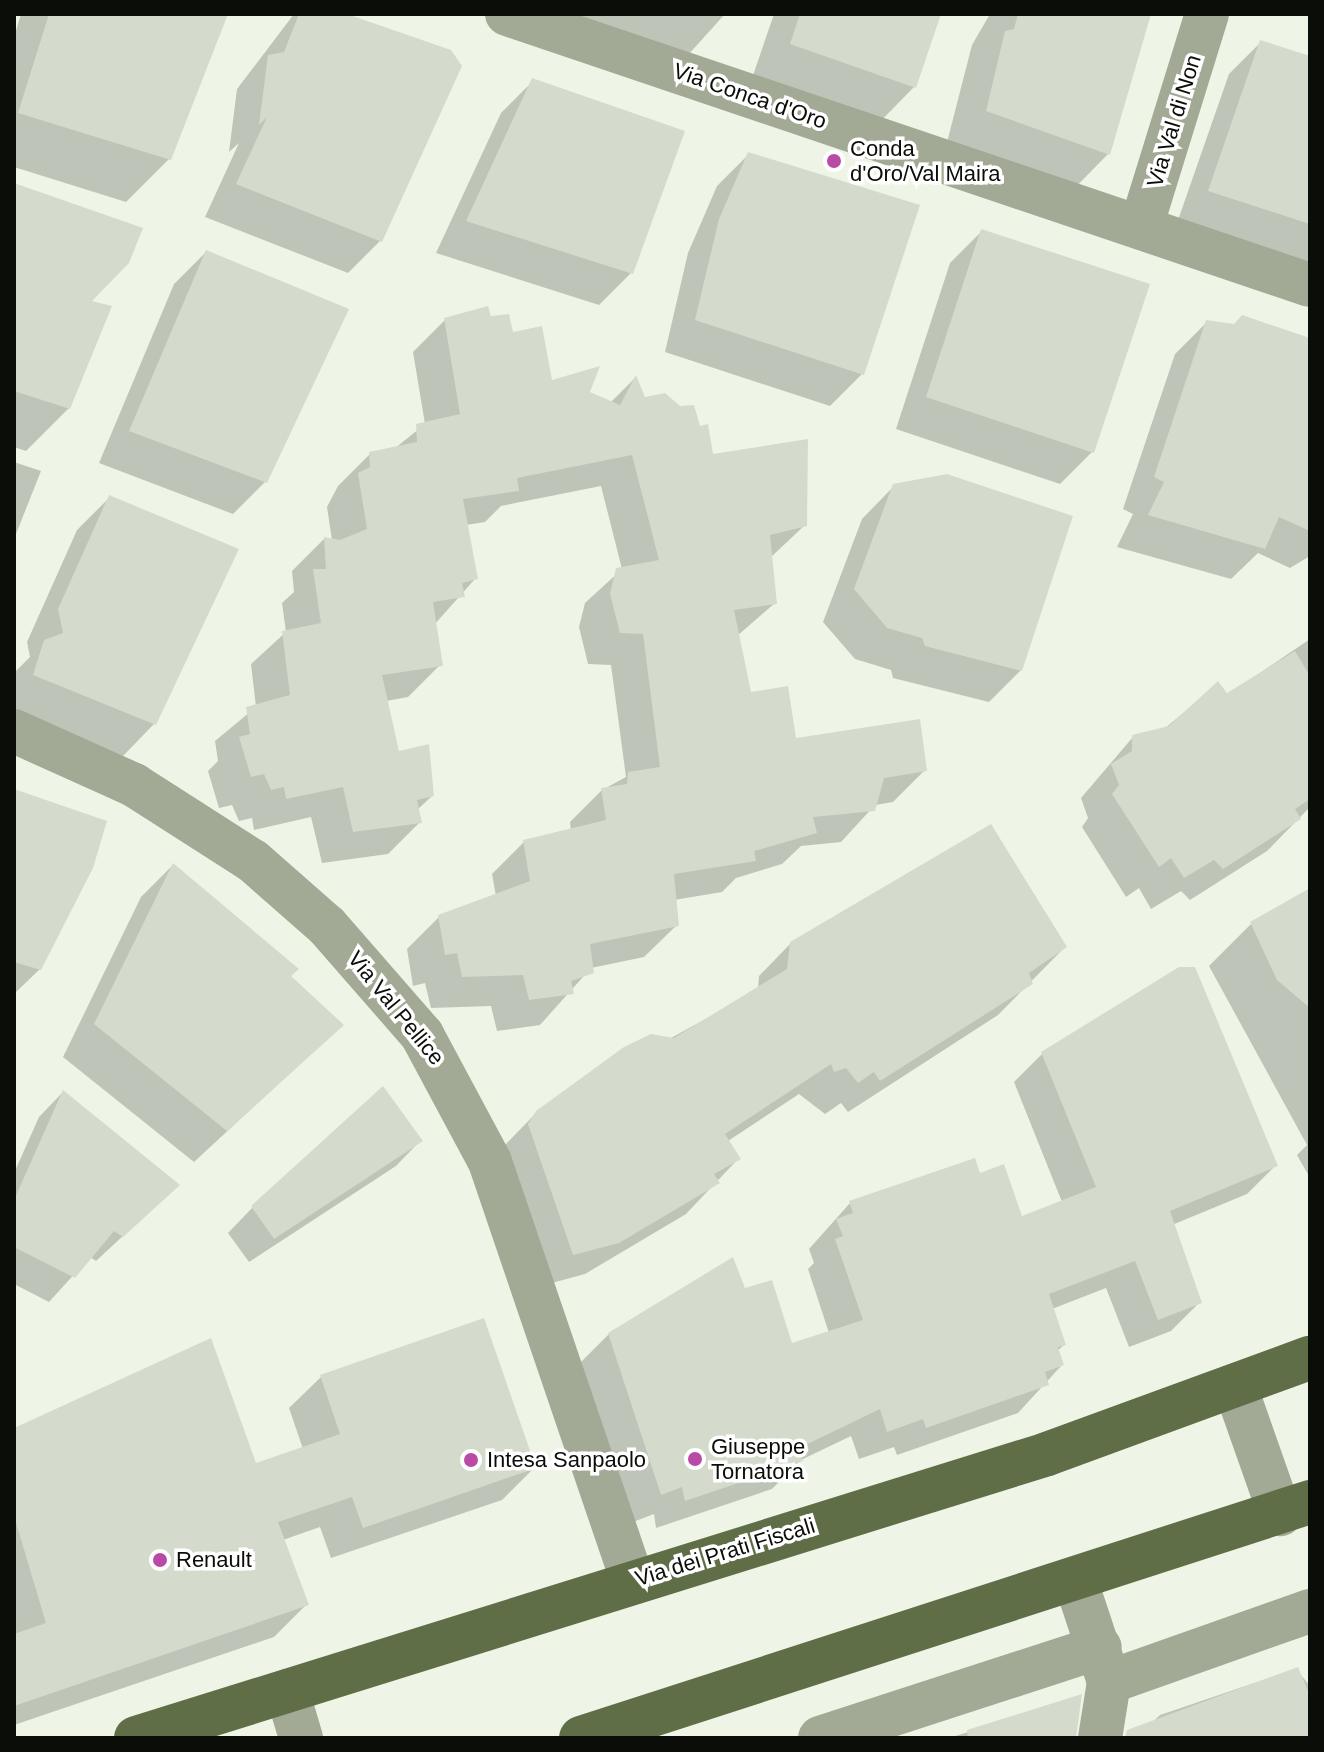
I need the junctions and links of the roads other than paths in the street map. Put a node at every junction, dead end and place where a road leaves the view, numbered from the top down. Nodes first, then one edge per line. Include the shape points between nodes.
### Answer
1 (507, 14) edge
2 (1207, 14) edge
3 (1141, 227) junction
4 (1310, 285) edge
5 (14, 731) edge
6 (1310, 1358) edge
7 (1235, 1386) junction
8 (1295, 1508) edge
9 (632, 1579) junction
10 (1076, 1582) junction
11 (1310, 1611) edge
12 (1104, 1665) junction
13 (287, 1691) junction
14 (136, 1738) edge
15 (301, 1738) edge
16 (581, 1738) edge
17 (820, 1738) edge
18 (1100, 1738) edge

1 - 3 street, Via Conca d'Oro
2 - 3 street, Via Val di Non
3 - 4 street, Via Conca d'Oro
5 - 9 street, Via Val Pellice via 134,785 253,861 327,926 422,1035 490,1162
6 - 7 main road, Via dei Prati Fiscali
7 - 8 street
7 - 9 main road, Via dei Prati Fiscali via 1047,1454
8 - 10 main road
9 - 13 main road, Via dei Prati Fiscali
10 - 12 street
10 - 16 main road
11 - 12 street
12 - 17 street
12 - 18 street
13 - 14 main road, Via dei Prati Fiscali
13 - 15 street

